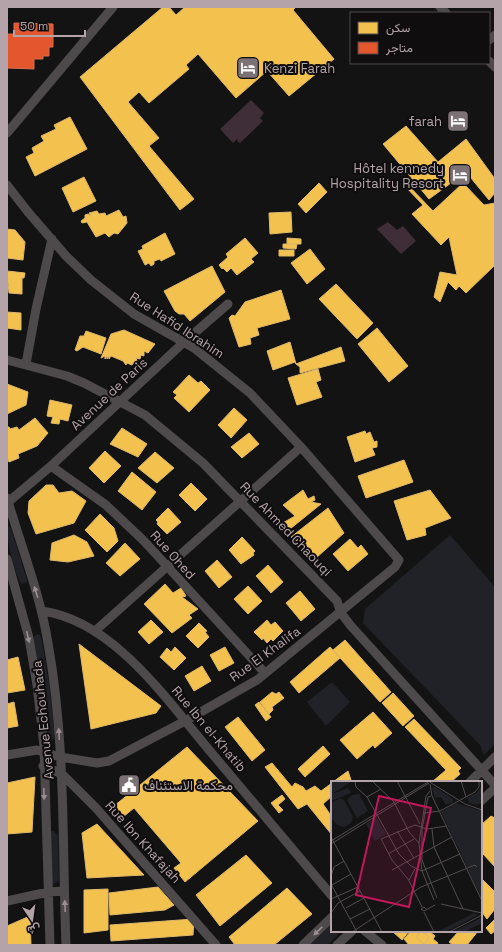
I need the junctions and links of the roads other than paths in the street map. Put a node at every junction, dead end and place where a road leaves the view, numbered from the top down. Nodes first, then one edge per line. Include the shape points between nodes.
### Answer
1 (113, 7) edge
2 (7, 134) edge
3 (7, 185) edge
4 (52, 239) junction
5 (228, 304) dead end
6 (184, 342) junction
7 (7, 360) edge
8 (26, 364) junction
9 (120, 402) junction
10 (301, 447) junction
11 (52, 466) junction
12 (7, 501) edge
13 (241, 502) junction
14 (398, 558) joint
15 (7, 559) edge
16 (167, 567) junction
17 (42, 611) junction
18 (341, 613) junction
19 (95, 631) junction
20 (265, 673) junction
21 (185, 722) junction
22 (43, 752) junction
23 (7, 756) edge
24 (60, 757) junction
25 (495, 757) edge
26 (43, 766) junction
27 (481, 771) junction
28 (62, 774) junction
29 (471, 781) edge
30 (495, 787) edge
31 (482, 800) edge
32 (48, 892) junction
33 (64, 892) junction
34 (331, 895) edge
35 (7, 901) edge
36 (331, 918) edge
37 (351, 932) edge
38 (366, 932) edge
39 (50, 945) edge
40 (66, 945) edge
41 (216, 945) edge
42 (303, 945) edge
43 (338, 945) edge
44 (382, 945) edge

1 - 2 street
3 - 4 street, Rue Hafid Ibrahim
4 - 6 street, Rue Hafid Ibrahim via 92,280 118,302 150,324
4 - 8 street
5 - 6 street, Avenue de Paris
6 - 9 street, Avenue de Paris
6 - 10 street, Rue Hafid Ibrahim via 250,393
7 - 8 street, Rue Ahmed Chaouqi
8 - 9 street, Rue Ahmed Chaouqi via 67,376
9 - 11 street, Avenue de Paris
9 - 13 street, Rue Ahmed Chaouqi via 145,415 203,463
10 - 13 street
10 - 14 street, Rue Hafid Ibrahim
11 - 12 street, Avenue de Paris
11 - 16 street, Rue Ohed via 106,505
17 -> 12 street, Avenue Echouhada
13 - 16 street
13 - 18 street, Rue Ahmed Chaouqi via 337,601
14 - 18 street, Rue El Khalifa via 395,567
15 -> 22 street, Avenue Echouhada via 29,638 38,685
16 - 19 street
16 - 20 street, Rue Ohed
17 - 19 street, Rue Ibn el-Khatib via 58,613
24 -> 17 street, Avenue Echouhada via 54,685
18 - 20 street, Rue El Khalifa
18 - 27 street, Rue Ahmed Chaouqi
19 - 21 street, Rue Ibn el-Khatib via 155,683
20 - 21 street, Rue El Khalifa
21 - 24 street, Rue El Khalifa via 109,761 97,763
21 - 34 street, Rue Ibn el-Khatib
22 - 23 street, Rue El Khalifa via 37,750
22 - 24 street, Rue El Khalifa
22 - 26 street, Avenue Echouhada
24 - 28 street, Avenue Echouhada
25 - 27 street
26 - 28 street, Rue Ibn Khafajah
26 -> 32 street, Avenue Echouhada
27 - 29 street
27 - 30 street, Rue Ahmed Chaouqi
28 - 33 street, Avenue Echouhada
28 - 41 street, Rue Ibn Khafajah via 164,883
30 - 31 street
32 - 33 street
32 - 35 street
32 - 39 street, Avenue Echouhada
40 -> 33 street, Avenue Echouhada
36 -> 42 street
37 - 43 street
38 - 44 street

